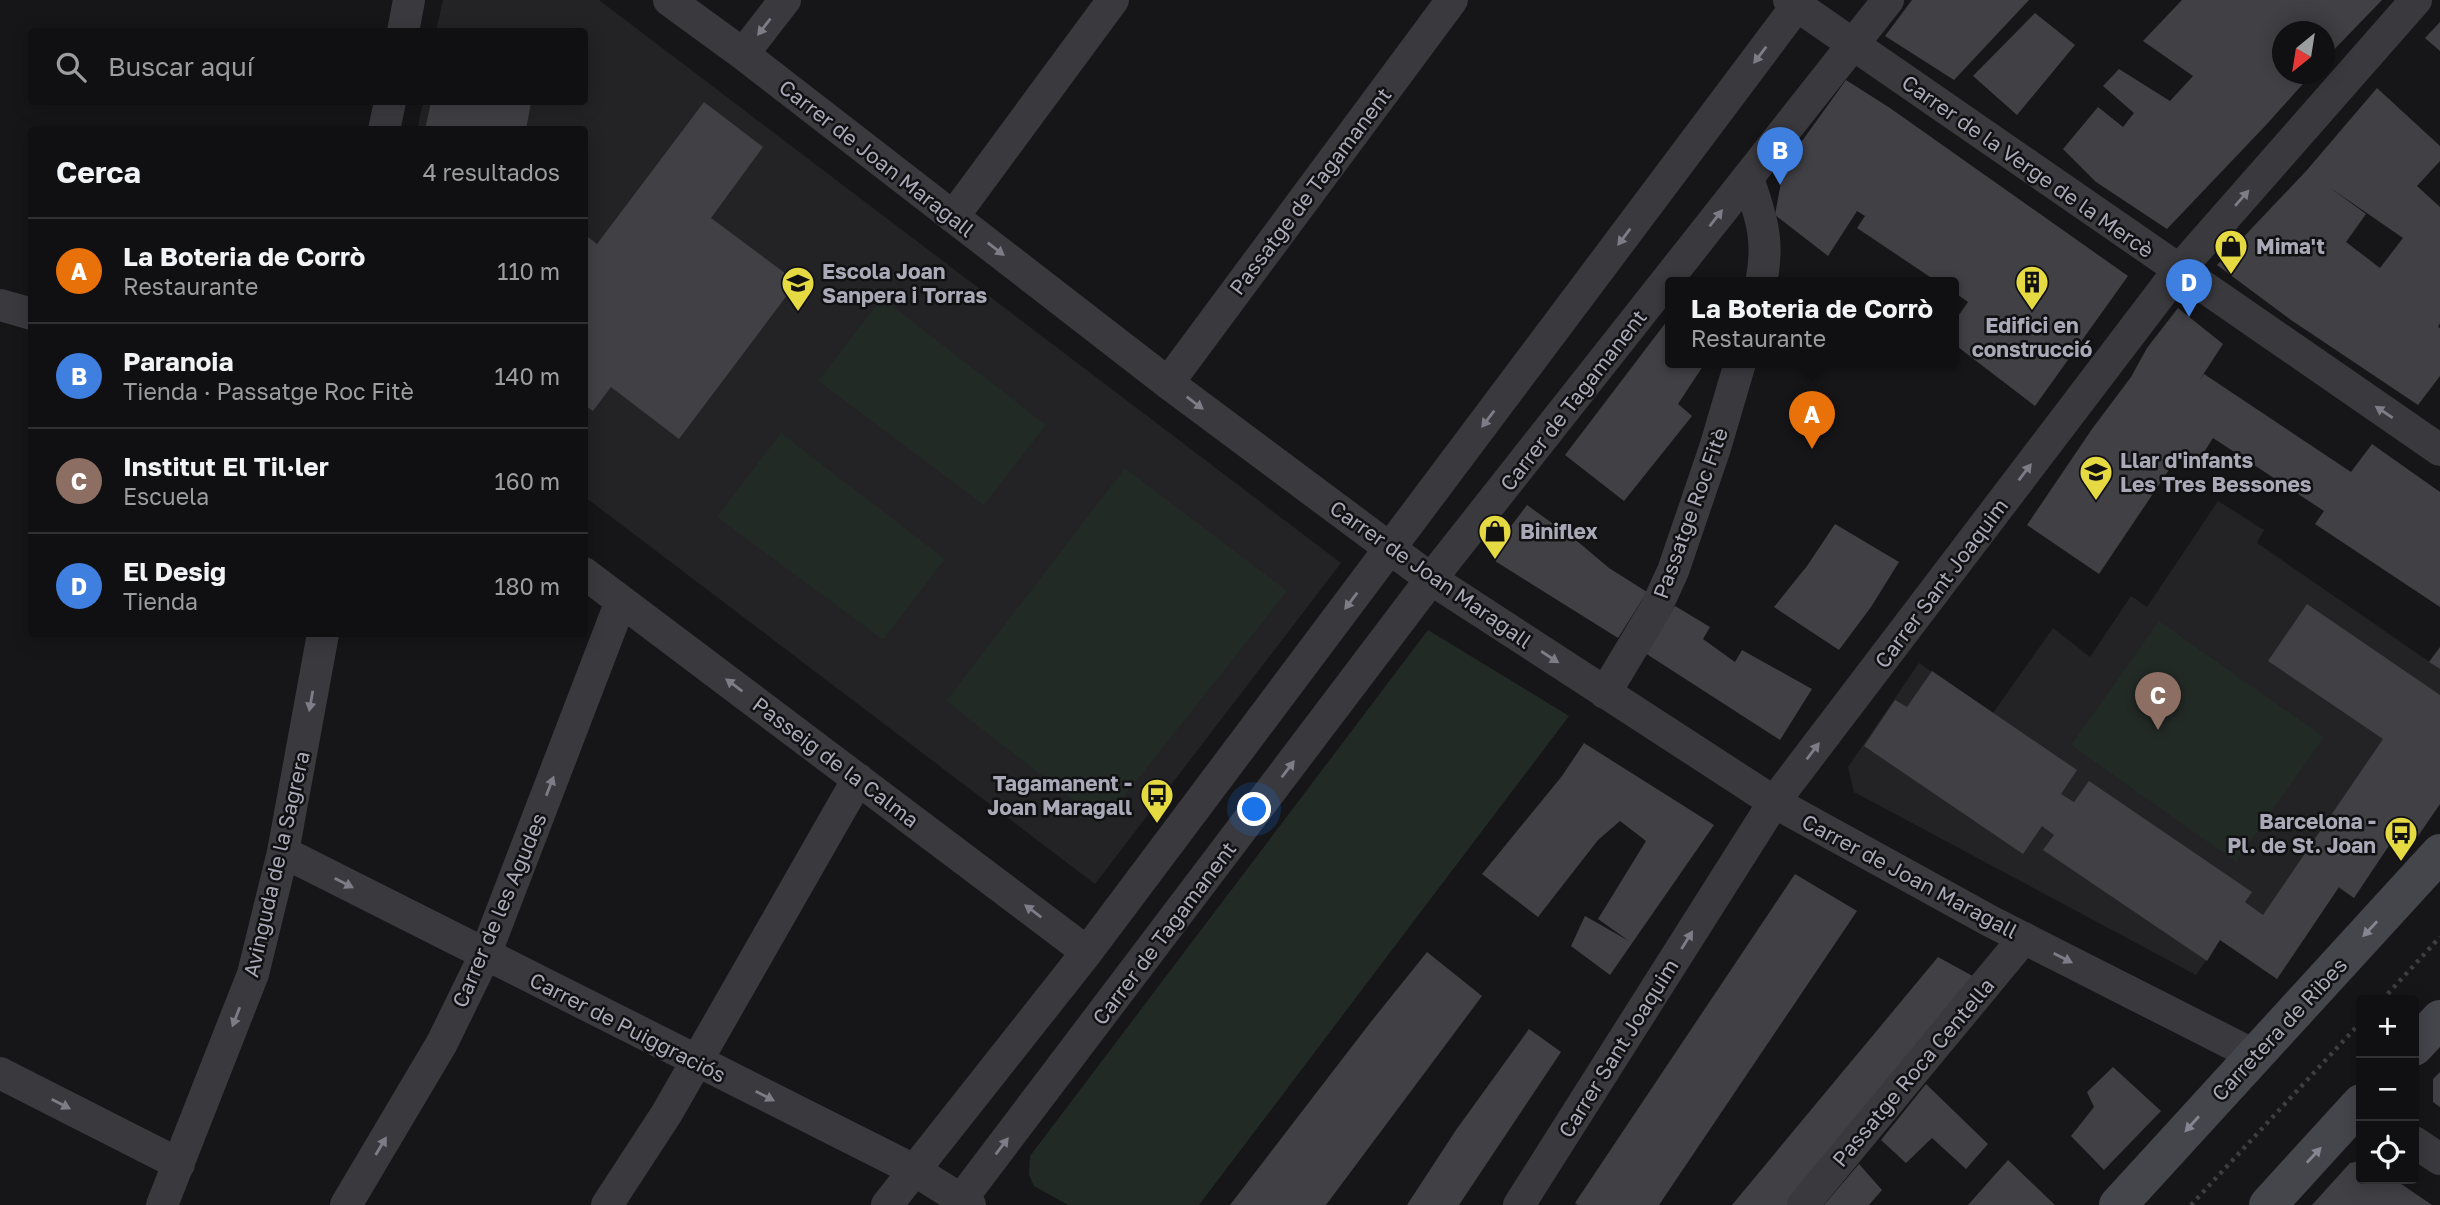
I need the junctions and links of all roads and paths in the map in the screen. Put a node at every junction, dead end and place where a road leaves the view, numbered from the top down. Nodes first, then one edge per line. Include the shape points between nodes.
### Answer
1 (409, 0) edge
2 (669, 0) edge
3 (785, 0) edge
4 (1113, 0) edge
5 (1452, 0) edge
6 (1888, 0) edge
7 (2416, 0) edge
8 (1796, 2) edge
9 (404, 28) edge
10 (1853, 44) junction
11 (743, 54) junction
12 (389, 105) edge
13 (385, 126) edge
14 (1748, 178) junction
15 (953, 217) junction
16 (2178, 271) junction
17 (1670, 277) edge
18 (1762, 277) edge
19 (1665, 283) edge
20 (0, 305) edge
21 (28, 313) edge
22 (1739, 368) edge
23 (1168, 383) junction
24 (2440, 450) edge
25 (1390, 550) junction
26 (588, 576) edge
27 (1431, 579) junction
28 (621, 600) junction
29 (322, 637) edge
30 (1605, 692) junction
31 (858, 779) junction
32 (1774, 802) junction
33 (283, 852) junction
34 (2440, 853) edge
35 (2440, 937) edge
36 (2024, 938) junction
37 (1087, 952) junction
38 (485, 955) junction
39 (2387, 995) edge
40 (2440, 1019) edge
41 (2356, 1027) edge
42 (2419, 1042) edge
43 (2254, 1055) junction
44 (695, 1061) junction
45 (0, 1073) edge
46 (2356, 1110) edge
47 (2419, 1145) edge
48 (2440, 1158) edge
49 (179, 1164) junction
50 (914, 1170) junction
51 (963, 1203) edge
52 (162, 1205) edge
53 (346, 1205) edge
54 (607, 1205) edge
55 (887, 1205) edge
56 (1519, 1205) edge
57 (1803, 1205) edge
58 (2118, 1205) edge
59 (2191, 1205) edge
60 (2267, 1205) edge

1 - 9 street
2 - 11 street, Carrer de Joan Maragall
3 -> 11 street
4 - 15 street
5 - 23 street, Passatge de Tagamanent
6 - 10 street, Carrer de Tagamanent
16 -> 7 street, Carrer Sant Joaquim
8 - 10 street, Carrer de la Verge de la Mercè
8 -> 25 street
10 - 14 street, Carrer de Tagamanent
10 - 16 street, Carrer de la Verge de la Mercè
11 - 15 street, Carrer de Joan Maragall
12 - 13 street
17 -> 14 street, Carrer de Tagamanent
14 - 18 street via 1764,225
15 -> 23 street, Carrer de Joan Maragall
24 -> 16 street, Carrer de la Verge de la Mercè
32 -> 16 street, Carrer Sant Joaquim
27 -> 19 street, Carrer de Tagamanent
20 - 21 street
22 - 30 street, Passatge Roc Fitè via 1673,571
23 -> 25 street, Carrer de Joan Maragall
25 - 27 street, Carrer de Joan Maragall
25 -> 37 street
26 - 28 street, Passeig de la Calma
27 -> 30 street, Carrer de Joan Maragall
51 -> 27 street, Carrer de Tagamanent
31 -> 28 street, Passeig de la Calma
38 -> 28 street, Carrer de les Agudes
29 -> 33 street, Avinguda de la Sagrera
30 - 32 street, Carrer de Joan Maragall
37 -> 31 street, Passeig de la Calma
31 - 44 street
32 - 36 street, Carrer de Joan Maragall
56 -> 32 street, Carrer Sant Joaquim
33 -> 38 street, Carrer de Puiggraciós
33 -> 49 street, Avinguda de la Sagrera via 253,974
34 -> 43 street, Carretera de Ribes
35 - 39 path
36 -> 43 street, Carrer de Joan Maragall
36 - 57 street, Passatge Roca Centella
37 - 50 street
38 - 44 street, Carrer de Puiggraciós
53 -> 38 street, Carrer de les Agudes via 442,1043
40 - 42 street
41 - 59 path
43 -> 58 street, Carretera de Ribes
44 -> 50 street, Carrer de Puiggraciós
44 - 54 street
45 -> 49 street
60 -> 46 street
47 - 48 street
49 - 52 street, Avinguda de la Sagrera
50 - 51 street, Carrer de Puiggraciós
50 - 55 street

